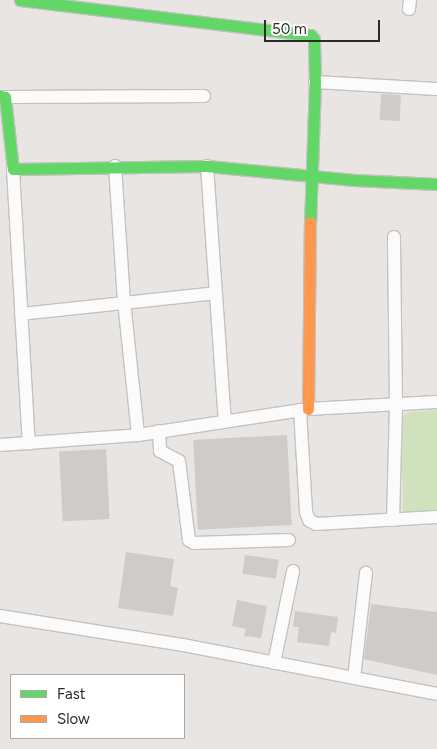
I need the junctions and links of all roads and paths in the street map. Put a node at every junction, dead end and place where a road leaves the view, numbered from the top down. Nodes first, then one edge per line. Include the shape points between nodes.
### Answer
1 (20, 0) edge
2 (315, 82) junction
3 (437, 89) edge
4 (204, 96) dead end
5 (2, 97) edge
6 (115, 166) junction
7 (207, 166) junction
8 (13, 169) junction
9 (311, 176) junction
10 (437, 184) edge
11 (394, 237) dead end
12 (216, 293) junction
13 (124, 301) junction
14 (21, 314) junction
15 (437, 402) edge
16 (396, 405) junction
17 (304, 410) junction
18 (225, 421) junction
19 (159, 431) junction
20 (138, 434) junction
21 (29, 444) junction
22 (0, 445) edge
23 (437, 518) edge
24 (393, 520) junction
25 (289, 540) dead end
26 (293, 571) dead end
27 (366, 573) dead end
28 (0, 616) edge
29 (274, 663) junction
30 (354, 678) junction
31 (437, 694) edge

1 - 2 street via 311,35 316,43
2 - 3 street
2 - 9 street
4 - 5 street
5 - 8 street
6 - 7 street
6 - 8 street
6 - 13 street
7 - 9 street
7 - 12 street
8 - 14 street
9 - 10 street
9 - 17 street
11 - 16 street
12 - 13 street
12 - 18 street
13 - 14 street
13 - 20 street
14 - 21 street
15 - 16 street
16 - 17 street
16 - 24 street
17 - 18 street
17 - 24 street via 306,512 309,520 316,524
18 - 19 street
19 - 20 street
19 - 25 street via 160,451 179,461 189,540 194,543
20 - 21 street
21 - 22 street
23 - 24 street
26 - 29 street
27 - 30 street
28 - 29 street
29 - 30 street
30 - 31 street

